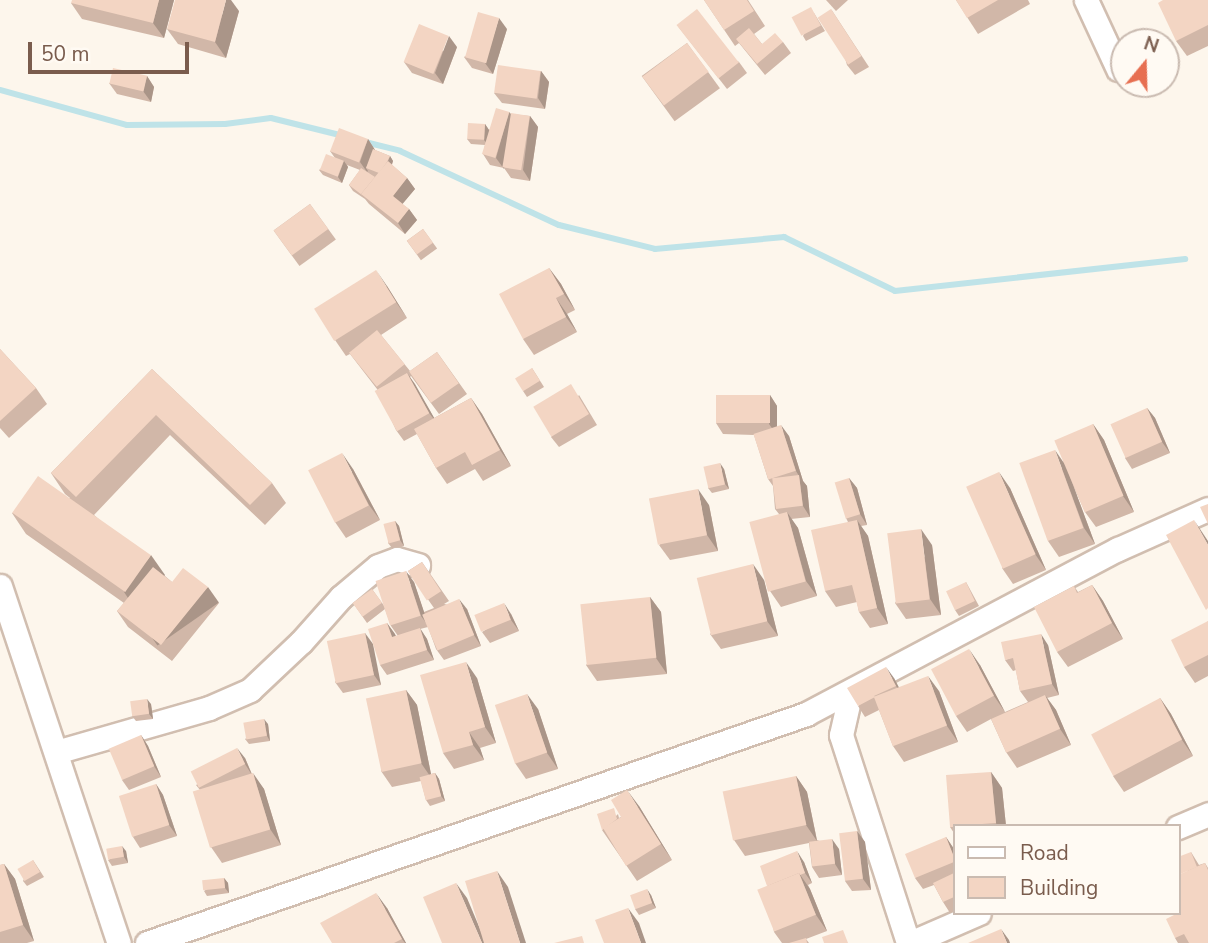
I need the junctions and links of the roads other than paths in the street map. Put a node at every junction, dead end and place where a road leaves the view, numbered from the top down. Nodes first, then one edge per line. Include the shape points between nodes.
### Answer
1 (1086, 0) edge
2 (1110, 52) edge
3 (1208, 509) edge
4 (418, 565) edge
5 (0, 586) edge
6 (851, 691) junction
7 (806, 714) junction
8 (841, 735) junction
9 (56, 752) junction
10 (1208, 814) edge
11 (1180, 826) edge
12 (974, 915) edge
13 (118, 943) edge
14 (148, 943) edge
15 (909, 943) edge

1 - 2 street
3 - 6 street via 1118,548
4 - 9 street via 397,559 378,566 250,690 209,708
5 - 9 street
6 - 7 street
6 - 8 street
7 - 8 street
7 - 14 street
8 - 15 street
9 - 13 street
10 - 11 street
12 - 15 street

